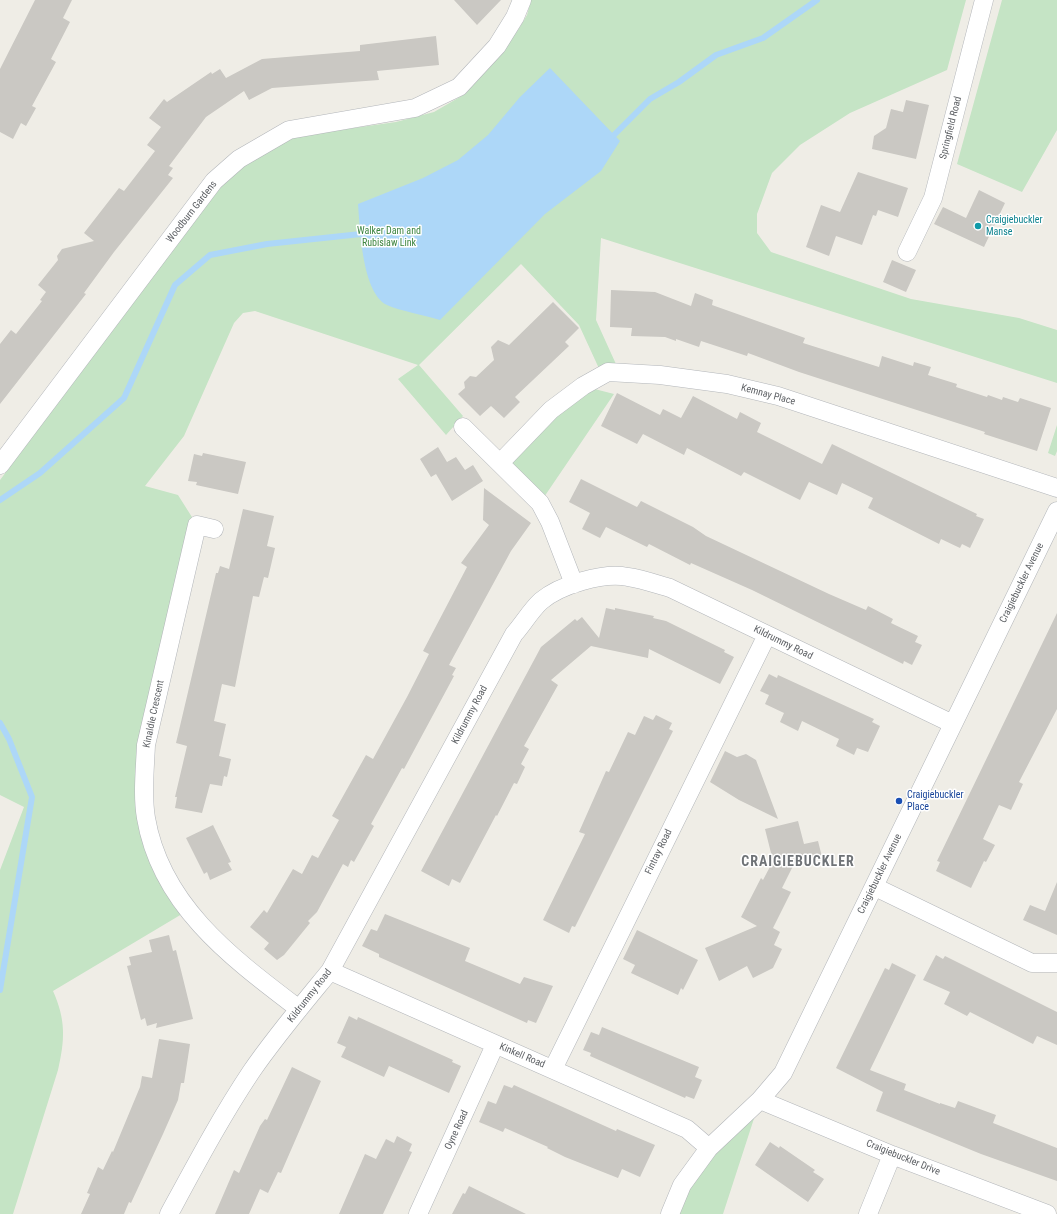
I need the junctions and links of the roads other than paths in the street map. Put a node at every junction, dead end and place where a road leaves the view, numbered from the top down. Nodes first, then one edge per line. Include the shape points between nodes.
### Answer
1 (522, 0) edge
2 (984, 0) edge
3 (907, 252) dead end
4 (463, 427) dead end
5 (500, 463) junction
6 (0, 465) edge
7 (1057, 488) edge
8 (1057, 511) edge
9 (214, 529) dead end
10 (574, 584) junction
11 (767, 635) junction
12 (953, 724) junction
13 (875, 887) junction
14 (1057, 963) edge
15 (330, 971) junction
16 (299, 1009) junction
17 (495, 1045) junction
18 (553, 1069) junction
19 (760, 1100) junction
20 (709, 1148) junction
21 (892, 1154) junction
22 (169, 1214) edge
23 (418, 1214) edge
24 (670, 1214) edge
25 (868, 1214) edge
26 (1047, 1214) edge

1 - 6 street, Woodburn Gardens via 497,46 459,87 415,108 289,130 239,159 214,181
2 - 3 street, Springfield Road via 933,198
4 - 5 street
5 - 7 street, Kemnay Place via 551,410 583,386 608,372 660,375 727,384 778,396
5 - 10 street via 540,503
8 - 12 street, Craigiebuckler Avenue
9 - 16 street, Kinaldie Crescent via 197,525 195,532 146,745 146,817 154,849 167,881 187,911 249,971
10 - 11 street, Kildrummy Road via 602,577 627,576 670,588
10 - 15 street, Kildrummy Road via 541,601 514,634
11 - 12 street, Kildrummy Road
11 - 18 street, Fintray Road
12 - 13 street, Craigiebuckler Avenue
13 - 14 street via 1032,962
13 - 19 street, Craigiebuckler Avenue via 783,1073
15 - 16 street, Kildrummy Road
15 - 17 street, Kinkell Road
16 - 22 street, Kildrummy Road via 252,1072 209,1140
17 - 18 street, Kinkell Road
17 - 23 street, Oyne Road
18 - 20 street, Kinkell Road via 687,1129
19 - 20 street, Craigiebuckler Avenue
19 - 21 street, Craigiebuckler Drive
20 - 24 street, Craigiebuckler Avenue via 682,1185
21 - 25 street
21 - 26 street, Craigiebuckler Drive

